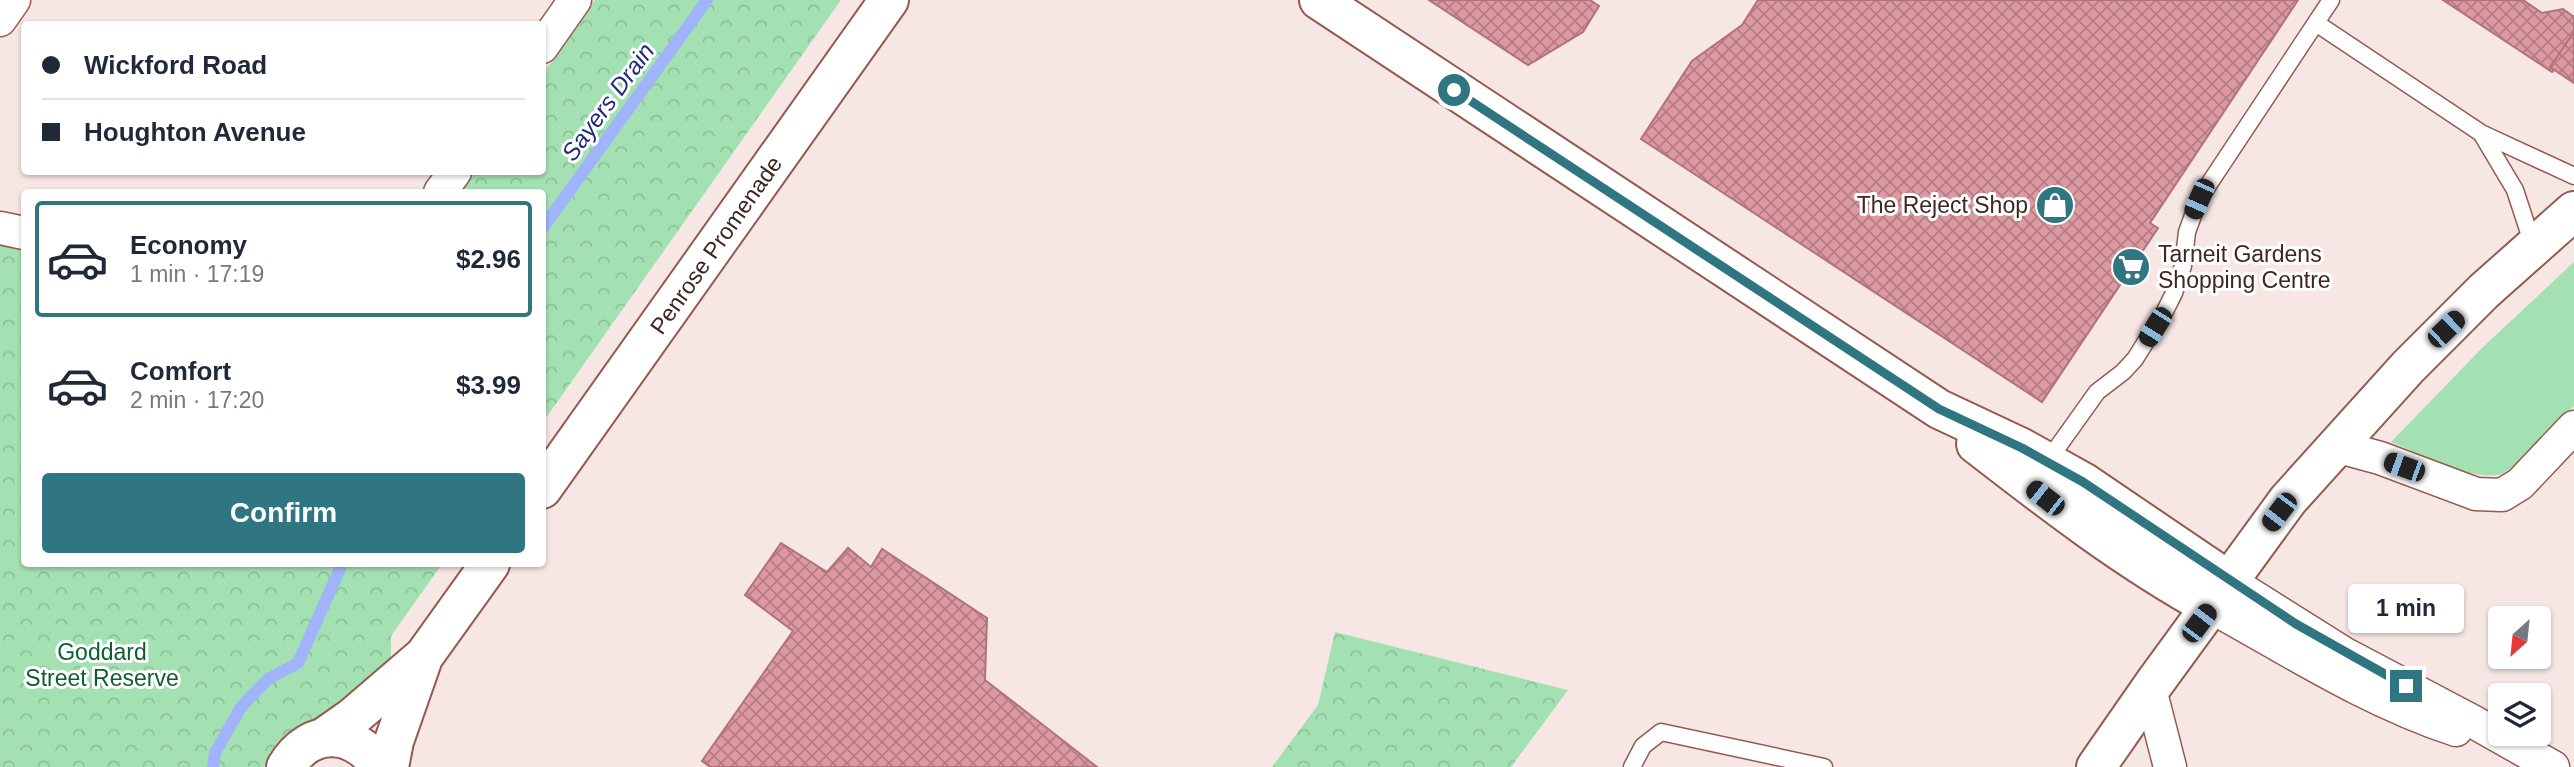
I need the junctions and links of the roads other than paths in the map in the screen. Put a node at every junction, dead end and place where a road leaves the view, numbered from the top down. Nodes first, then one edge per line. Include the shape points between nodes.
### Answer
1 (14, 0) edge
2 (575, 0) edge
3 (889, 0) edge
4 (2331, 0) edge
5 (1326, 2) edge
6 (0, 20) edge
7 (2316, 23) junction
8 (546, 41) edge
9 (2482, 133) junction
10 (2574, 176) edge
11 (2574, 211) edge
12 (0, 228) edge
13 (21, 232) edge
14 (2533, 246) junction
15 (2574, 426) edge
16 (2336, 446) junction
17 (2039, 474) junction
18 (546, 483) edge
19 (488, 567) edge
20 (2220, 594) junction
21 (424, 656) junction
22 (2150, 688) junction
23 (323, 738) junction
24 (286, 767) edge
25 (380, 767) edge
26 (389, 767) edge
27 (1632, 767) edge
28 (1824, 767) edge
29 (2096, 767) edge
30 (2170, 767) edge
31 (2553, 767) edge

1 - 6 street
2 - 8 street
3 - 18 street, Penrose Promenade
4 - 7 lane
5 - 17 street via 1939,409 1971,440
7 - 9 lane
7 - 17 lane via 2199,199 2187,232 2183,266 2165,311 2135,359 2097,392
9 - 10 lane
9 - 14 lane via 2515,190
11 - 14 street
12 - 13 street
14 - 16 street via 2408,367
15 - 16 street via 2520,484 2502,495 2476,494
16 - 20 street via 2287,500
17 - 20 street via 2158,578
19 - 21 street
20 - 22 street
20 - 31 street via 2346,683 2424,720 2524,752
21 - 23 street
21 - 26 street
22 - 29 street
22 - 30 street
23 - 24 street via 306,744
23 - 25 street via 357,743
27 - 28 lane via 1643,746 1661,732

